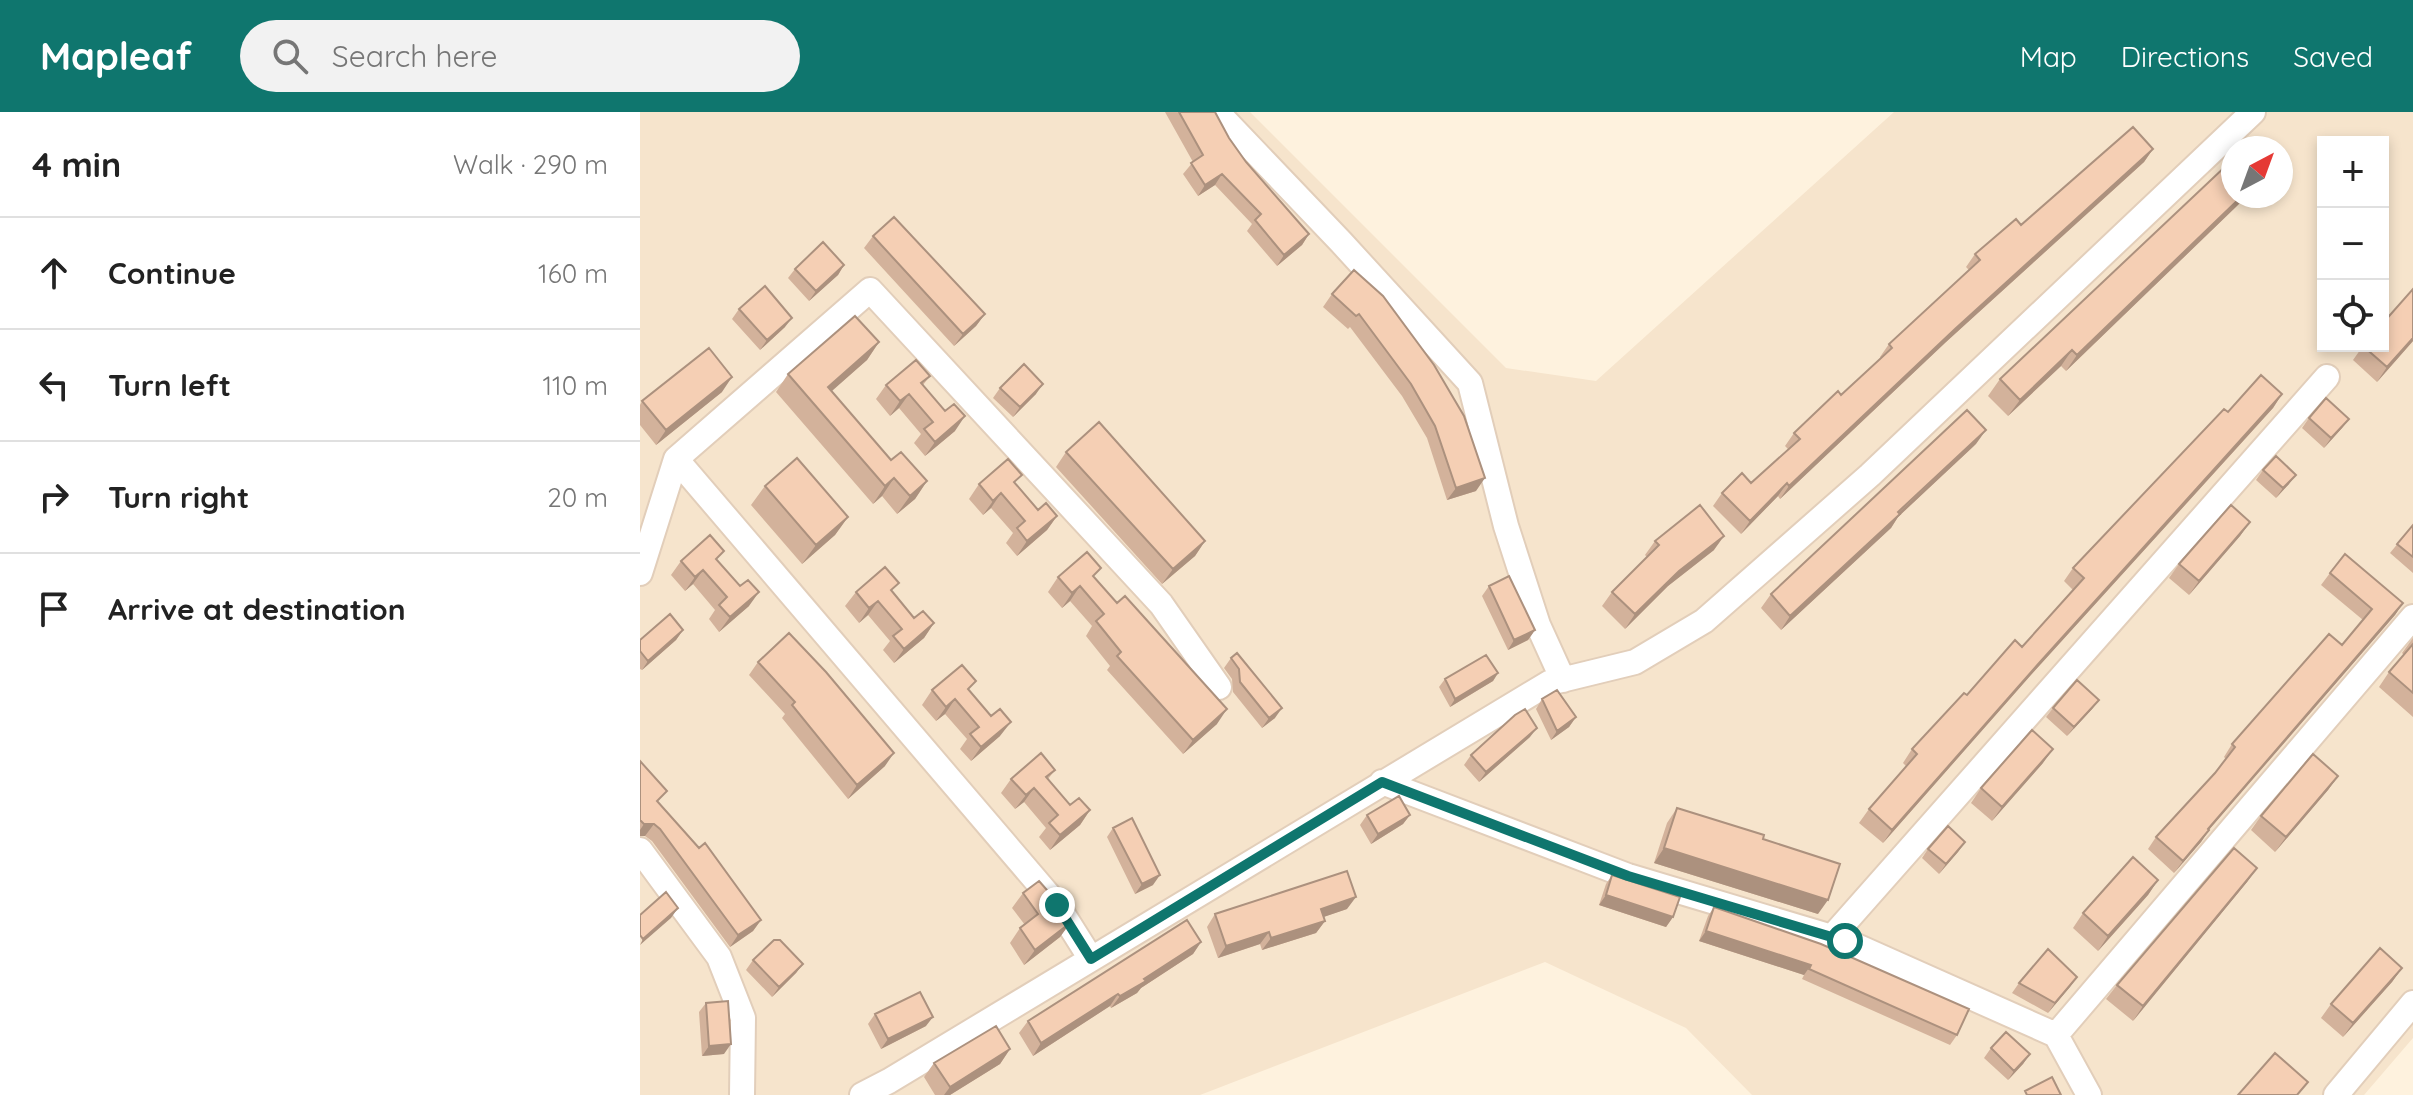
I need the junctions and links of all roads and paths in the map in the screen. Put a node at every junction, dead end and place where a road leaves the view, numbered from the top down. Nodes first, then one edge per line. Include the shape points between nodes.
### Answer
1 (1217, 112) edge
2 (2253, 112) edge
3 (2327, 377) dead end
4 (676, 459) junction
5 (640, 573) edge
6 (2413, 617) edge
7 (1563, 680) junction
8 (1219, 687) dead end
9 (1382, 782) junction
10 (640, 850) edge
11 (1832, 937) junction
12 (1091, 959) junction
13 (2413, 1003) edge
14 (2056, 1035) junction
15 (742, 1095) edge
16 (862, 1095) edge
17 (2089, 1095) edge
18 (2336, 1095) edge

1 - 7 street via 1470,383 1506,526 1538,625
2 - 7 street via 1870,475 1704,621 1635,662
3 - 11 street
4 - 5 street
4 - 8 street via 870,290 1161,604
4 - 12 street via 1057,905
6 - 14 street
7 - 9 street via 1549,683
9 - 11 street via 1628,876
9 - 12 street
10 - 15 street via 719,957 743,1018
11 - 14 street
12 - 16 street
13 - 18 street
14 - 17 street

